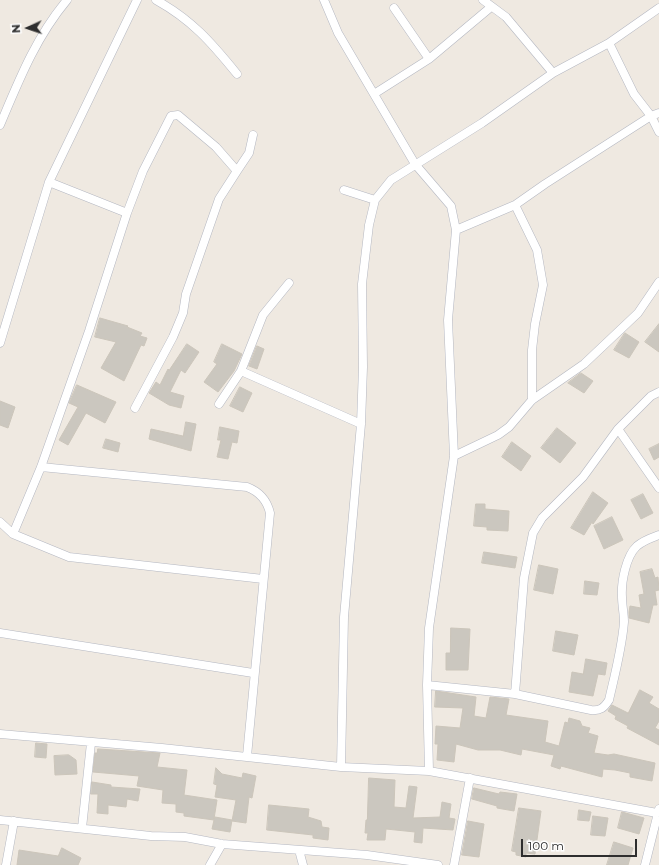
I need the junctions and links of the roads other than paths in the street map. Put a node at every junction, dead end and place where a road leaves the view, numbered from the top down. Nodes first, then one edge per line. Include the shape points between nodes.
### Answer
1 (67, 0) edge
2 (137, 0) edge
3 (156, 0) edge
4 (324, 0) edge
5 (483, 0) edge
6 (394, 8) dead end
7 (491, 8) junction
8 (659, 8) edge
9 (609, 43) junction
10 (429, 59) junction
11 (553, 73) junction
12 (237, 74) dead end
13 (374, 94) junction
14 (655, 115) edge
15 (0, 125) edge
16 (659, 132) edge
17 (253, 135) dead end
18 (415, 164) junction
19 (237, 171) junction
20 (49, 182) junction
21 (344, 190) dead end
22 (375, 200) junction
23 (515, 205) junction
24 (127, 213) junction
25 (456, 230) junction
26 (659, 282) edge
27 (288, 283) dead end
28 (0, 343) edge
29 (241, 371) junction
30 (659, 392) edge
31 (532, 400) junction
32 (219, 404) dead end
33 (135, 408) dead end
34 (361, 424) junction
35 (618, 429) junction
36 (454, 456) junction
37 (41, 467) junction
38 (659, 488) edge
39 (0, 522) edge
40 (13, 534) junction
41 (659, 535) edge
42 (263, 579) junction
43 (0, 633) edge
44 (253, 673) junction
45 (427, 685) junction
46 (515, 694) junction
47 (0, 734) edge
48 (92, 743) junction
49 (247, 756) junction
50 (341, 766) junction
51 (429, 771) junction
52 (470, 778) junction
53 (658, 811) edge
54 (0, 820) edge
55 (14, 821) junction
56 (82, 828) junction
57 (222, 844) junction
58 (299, 850) junction
59 (6, 865) edge
60 (210, 865) edge
61 (303, 865) edge
62 (438, 865) edge
63 (454, 865) edge
64 (645, 865) edge

1 - 15 street via 41,35 30,55
2 - 20 street
3 - 12 street via 189,20
4 - 13 street via 338,33
5 - 7 street
6 - 10 street
7 - 10 street
7 - 11 street via 506,17
8 - 9 street
9 - 11 street
9 - 14 street via 634,94
10 - 13 street
11 - 18 street via 482,123
13 - 18 street
14 - 16 street
14 - 23 street
17 - 19 street via 249,153
18 - 22 street via 389,182
18 - 25 street via 451,206
19 - 24 street via 216,147 178,115 171,116 143,171
19 - 33 street via 219,199 173,337
20 - 24 street
20 - 28 street
21 - 22 street
22 - 34 street via 369,225 362,284
23 - 25 street
23 - 31 street via 537,250 543,286 532,350
24 - 37 street
25 - 36 street via 448,320
26 - 31 street via 638,313 584,364
27 - 29 street via 263,315
29 - 32 street
29 - 34 street
30 - 35 street via 651,396
31 - 36 street via 509,427 498,435
34 - 50 street via 344,617
35 - 38 street
35 - 46 street via 582,477 542,518 533,533 524,578
36 - 45 street via 429,628
37 - 40 street
37 - 42 street via 214,483 258,491 268,505 270,513
39 - 40 street
40 - 42 street via 74,558
41 - 46 street via 636,546 626,568 622,581 624,621 621,643 609,700 604,707 591,710
42 - 44 street
43 - 44 street
44 - 49 street
45 - 46 street
45 - 51 street
47 - 48 street
48 - 49 street
48 - 56 street
49 - 50 street
50 - 51 street
51 - 52 street
52 - 53 street
52 - 63 street
53 - 64 street
54 - 55 street
55 - 56 street
55 - 59 street
56 - 57 street via 150,836 185,837
57 - 58 street
57 - 60 street
58 - 61 street
58 - 62 street via 367,855

